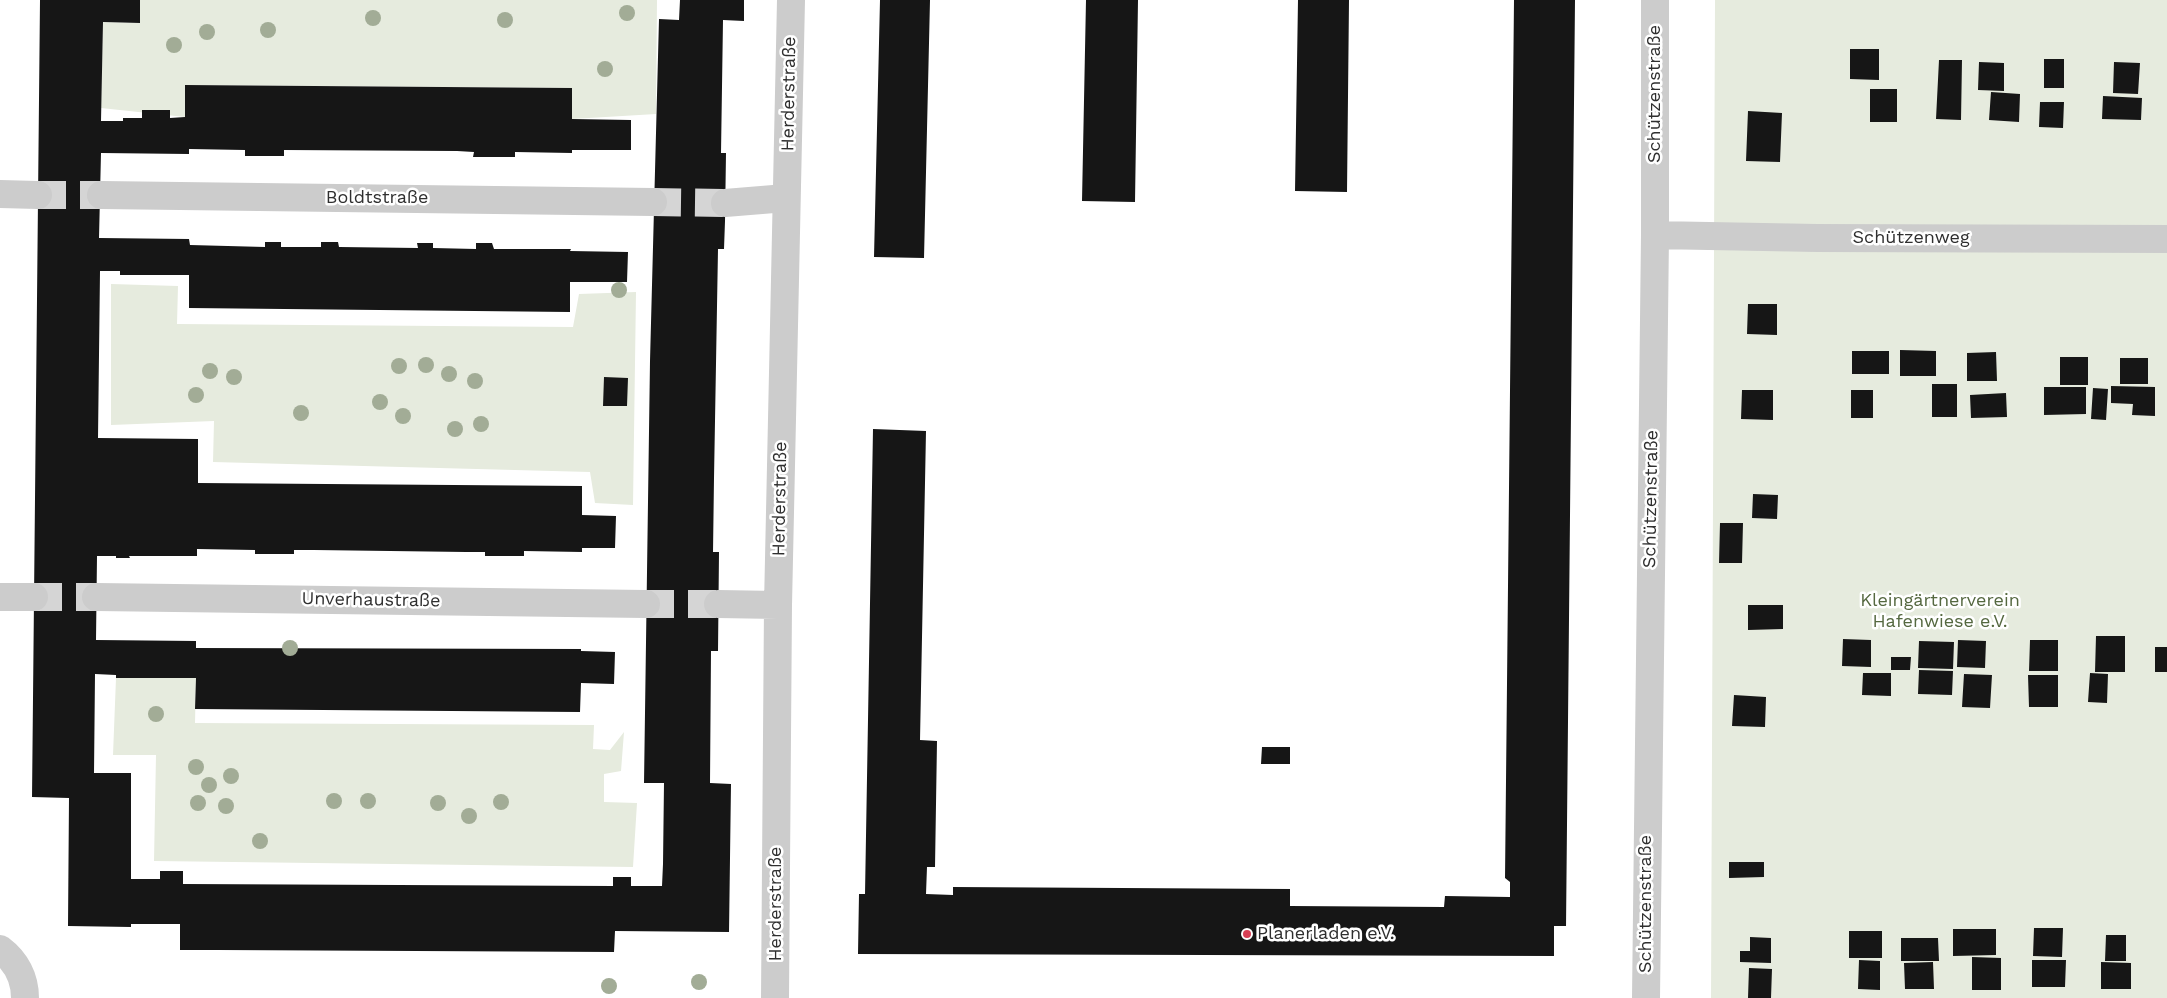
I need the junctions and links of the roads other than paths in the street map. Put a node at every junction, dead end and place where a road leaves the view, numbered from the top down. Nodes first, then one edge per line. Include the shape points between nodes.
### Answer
1 (791, 0) edge
2 (1655, 0) edge
3 (0, 194) edge
4 (38, 195) tunnel mouth
5 (100, 195) tunnel mouth
6 (786, 198) junction
7 (653, 202) tunnel mouth
8 (725, 202) tunnel mouth
9 (1655, 235) junction
10 (2167, 238) edge
11 (0, 597) edge
12 (34, 597) tunnel mouth
13 (96, 597) tunnel mouth
14 (646, 604) tunnel mouth
15 (718, 604) tunnel mouth
16 (778, 605) junction
17 (0, 949) edge
18 (25, 998) edge
19 (775, 998) edge
20 (1646, 998) edge

1 - 6 street, Herderstraße
2 - 9 street, Schützenstraße
3 - 4 street
5 - 7 street, Boldtstraße
6 - 8 street
6 - 16 street, Herderstraße
9 - 10 street, Schützenweg
9 - 20 street, Schützenstraße
11 - 12 street
13 - 14 street, Unverhaustraße
15 - 16 street
16 - 19 street, Herderstraße
17 - 18 street via 20,970

